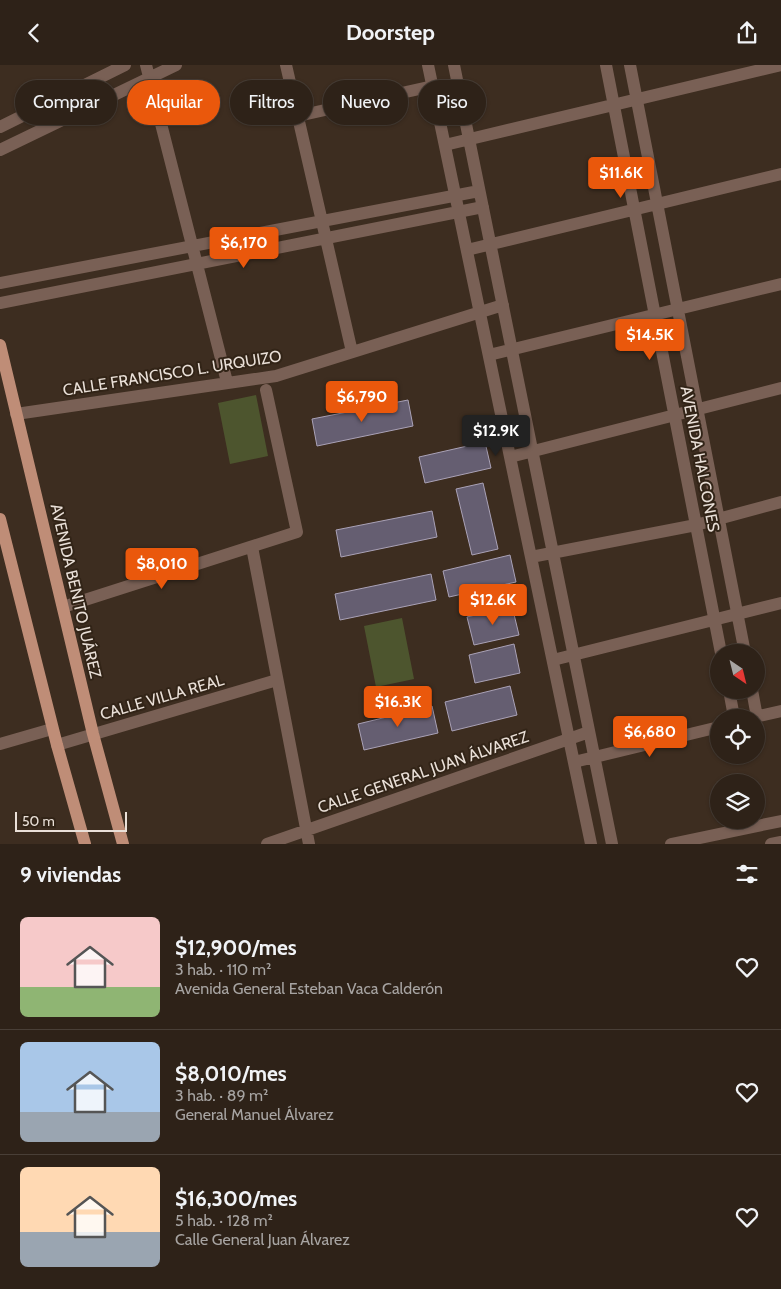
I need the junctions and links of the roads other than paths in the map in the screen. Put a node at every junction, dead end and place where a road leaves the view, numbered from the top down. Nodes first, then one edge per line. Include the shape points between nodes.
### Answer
1 (124, 65) edge
2 (176, 65) edge
3 (286, 65) edge
4 (428, 65) edge
5 (454, 65) edge
6 (606, 65) edge
7 (630, 65) edge
8 (781, 65) edge
9 (148, 71) edge
10 (290, 80) edge
11 (432, 80) edge
12 (418, 89) edge
13 (637, 99) junction
14 (614, 105) junction
15 (313, 113) edge
16 (300, 125) edge
17 (441, 125) edge
18 (0, 127) edge
19 (469, 139) junction
20 (445, 145) junction
21 (0, 149) edge
22 (781, 174) edge
23 (479, 191) junction
24 (455, 196) junction
25 (658, 204) junction
26 (483, 207) junction
27 (634, 209) junction
28 (459, 212) junction
29 (322, 222) junction
30 (326, 239) junction
31 (490, 244) junction
32 (193, 246) junction
33 (467, 250) junction
34 (198, 264) junction
35 (0, 283) edge
36 (781, 284) edge
37 (0, 303) edge
38 (503, 305) junction
39 (678, 309) junction
40 (480, 311) junction
41 (655, 315) junction
42 (0, 345) edge
43 (512, 350) junction
44 (352, 352) junction
45 (489, 355) junction
46 (227, 382) junction
47 (781, 388) edge
48 (266, 390) dead end
49 (697, 409) junction
50 (16, 414) junction
51 (674, 415) junction
52 (532, 451) junction
53 (510, 457) junction
54 (781, 502) edge
55 (0, 519) edge
56 (719, 519) junction
57 (696, 525) junction
58 (2, 535) edge
59 (252, 547) junction
60 (553, 553) junction
61 (531, 557) junction
62 (781, 603) edge
63 (63, 607) junction
64 (737, 613) junction
65 (715, 619) junction
66 (720, 644) edge
67 (743, 644) edge
68 (574, 654) junction
69 (553, 659) junction
70 (276, 680) junction
71 (781, 711) edge
72 (765, 715) edge
73 (52, 729) junction
74 (710, 729) edge
75 (589, 732) junction
76 (93, 734) junction
77 (570, 738) junction
78 (0, 745) edge
79 (56, 745) junction
80 (595, 758) junction
81 (574, 763) junction
82 (781, 821) edge
83 (307, 830) junction
84 (781, 842) edge
85 (85, 844) edge
86 (123, 844) edge
87 (267, 844) edge
88 (310, 844) edge
89 (591, 844) edge
90 (612, 844) edge
91 (671, 844) edge
92 (771, 844) edge

1 - 18 street
2 - 9 street
3 - 10 street
4 - 11 street
5 - 19 street
6 - 14 street, AVENIDA HALCONES
7 - 13 street, AVENIDA HALCONES
8 - 13 street
9 - 21 street
9 - 32 street
12 - 15 street
13 - 14 street
13 - 25 street, AVENIDA HALCONES
14 - 19 street
14 - 27 street, AVENIDA HALCONES
16 - 29 street
17 - 20 street
19 - 20 street
19 - 23 street
20 - 24 street
22 - 25 street
23 - 24 street
23 - 26 street
24 - 28 street
24 - 29 street
25 - 27 street
25 - 39 street, AVENIDA HALCONES
26 - 28 street
26 - 31 street
27 - 31 street
27 - 41 street, AVENIDA HALCONES
28 - 30 street
28 - 33 street
29 - 30 street
29 - 32 street
30 - 34 street
30 - 44 street
31 - 33 street
31 - 38 street
32 - 34 street
32 - 35 street
33 - 40 street
34 - 37 street
34 - 46 street
36 - 39 street
38 - 40 street, CALLE FRANCISCO L. URQUIZO
38 - 43 street
39 - 41 street
39 - 49 street, AVENIDA HALCONES
40 - 44 street, CALLE FRANCISCO L. URQUIZO
40 - 45 street
41 - 43 street
41 - 51 street, AVENIDA HALCONES
42 - 50 main road, AVENIDA BENITO JUÁREZ
43 - 45 street
43 - 52 street
44 - 46 street, CALLE FRANCISCO L. URQUIZO via 276,376
45 - 53 street
46 - 50 street, CALLE FRANCISCO L. URQUIZO
47 - 49 street
48 - 59 street via 297,532
49 - 51 street
49 - 56 street, AVENIDA HALCONES
50 - 63 main road, AVENIDA BENITO JUÁREZ
51 - 52 street
51 - 57 street, AVENIDA HALCONES
52 - 53 street
52 - 60 street
53 - 61 street
54 - 56 street
55 - 58 main road
56 - 57 street
56 - 64 street, AVENIDA HALCONES
57 - 60 street
57 - 65 street, AVENIDA HALCONES
58 - 73 main road
59 - 63 street
59 - 70 street
60 - 61 street
60 - 68 street
61 - 69 street
62 - 64 street
63 - 76 main road, AVENIDA BENITO JUÁREZ
64 - 65 street
64 - 67 street, AVENIDA HALCONES
65 - 66 street, AVENIDA HALCONES
65 - 68 street
68 - 69 street
68 - 75 street
69 - 77 street
70 - 76 street, CALLE VILLA REAL
70 - 83 street
71 - 72 street
73 - 78 street
73 - 79 main road
74 - 80 street
75 - 77 street, CALLE GENERAL JUAN ÁLVAREZ
75 - 80 street
76 - 79 street, CALLE VILLA REAL
76 - 86 main road, AVENIDA BENITO JUÁREZ
77 - 81 street
77 - 83 street, CALLE GENERAL JUAN ÁLVAREZ
79 - 85 main road
80 - 81 street
80 - 90 street
81 - 89 street
82 - 91 street
83 - 87 street, CALLE GENERAL JUAN ÁLVAREZ
83 - 88 street
84 - 92 street

